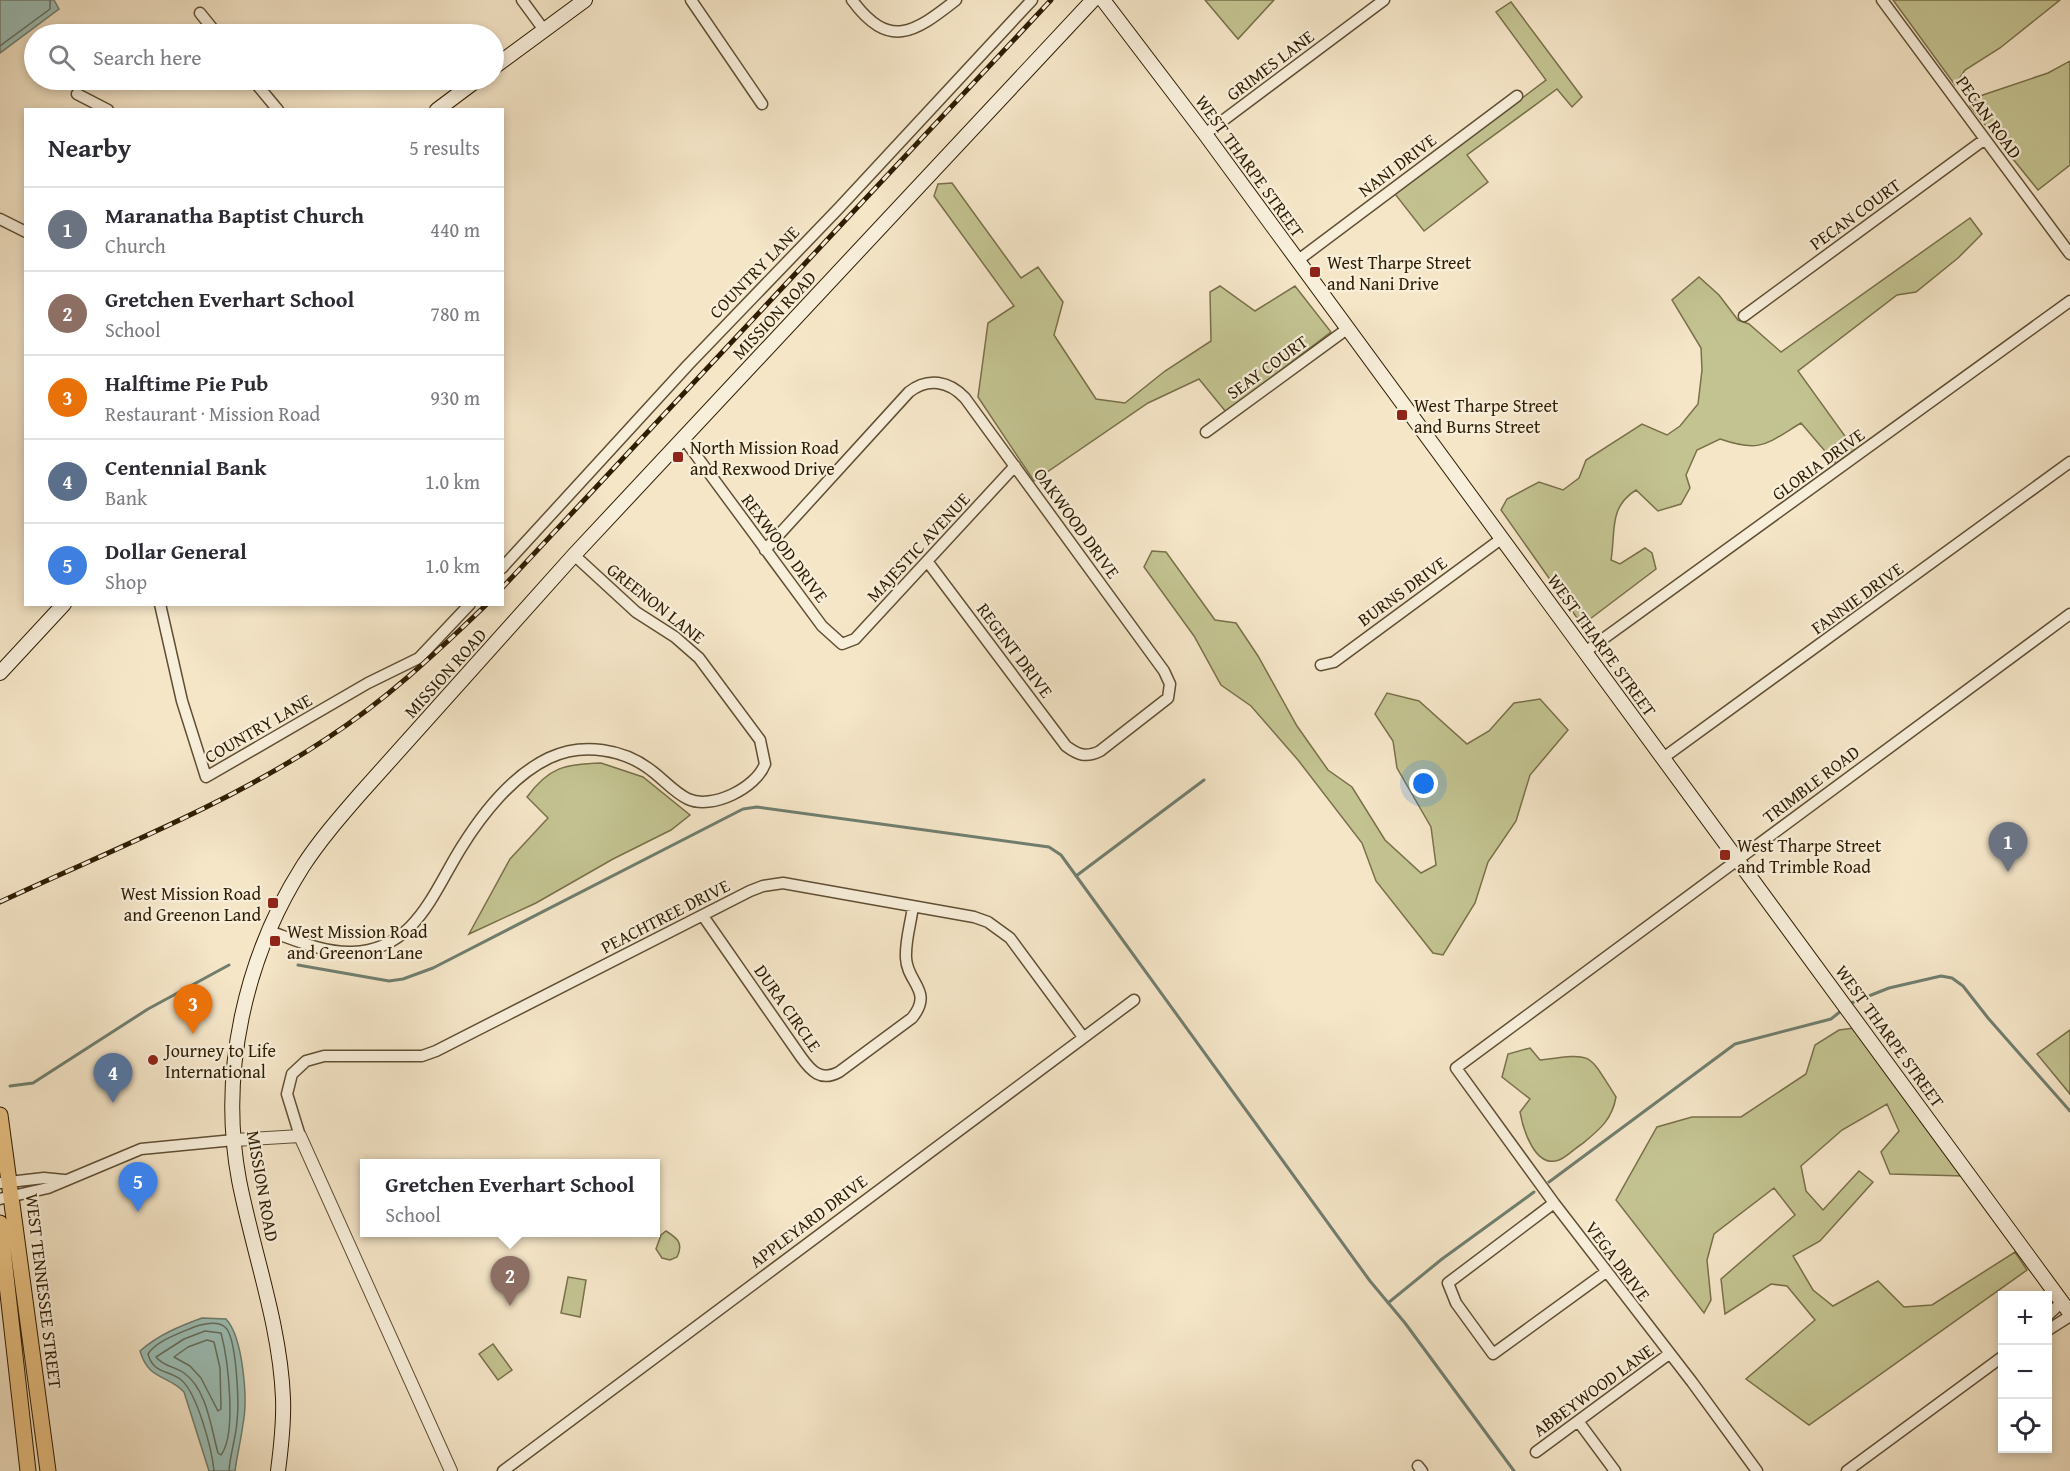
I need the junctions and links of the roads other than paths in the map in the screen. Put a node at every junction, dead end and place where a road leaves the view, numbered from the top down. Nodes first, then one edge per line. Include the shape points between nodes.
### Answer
1 (522, 0) edge
2 (585, 0) edge
3 (691, 0) edge
4 (852, 0) edge
5 (956, 0) edge
6 (1032, 0) edge
7 (1093, 0) edge
8 (1103, 0) edge
9 (1384, 0) edge
10 (1882, 0) edge
11 (200, 13) dead end
12 (209, 24) edge
13 (544, 30) junction
14 (504, 60) edge
15 (261, 90) edge
16 (464, 90) edge
17 (77, 94) dead end
18 (1517, 96) dead end
19 (762, 104) dead end
20 (104, 108) edge
21 (276, 108) edge
22 (440, 108) edge
23 (1205, 134) junction
24 (1985, 139) junction
25 (0, 219) edge
26 (24, 231) edge
27 (2070, 254) edge
28 (1297, 261) junction
29 (2070, 300) edge
30 (1744, 316) dead end
31 (1347, 329) junction
32 (1206, 432) dead end
33 (684, 439) junction
34 (2070, 462) edge
35 (1015, 466) junction
36 (1501, 538) junction
37 (765, 549) junction
38 (574, 555) junction
39 (927, 561) junction
40 (504, 566) edge
41 (62, 606) edge
42 (160, 606) edge
43 (468, 606) edge
44 (2070, 614) edge
45 (842, 644) joint
46 (1585, 652) junction
47 (1321, 665) dead end
48 (0, 673) edge
49 (1080, 755) joint
50 (1663, 758) junction
51 (1737, 860) junction
52 (913, 906) junction
53 (703, 916) junction
54 (268, 931) junction
55 (1134, 1000) dead end
56 (1083, 1037) junction
57 (1456, 1068) joint
58 (0, 1115) edge
59 (300, 1136) junction
60 (234, 1140) junction
61 (64, 1180) junction
62 (5, 1182) edge
63 (6, 1198) edge
64 (1554, 1203) junction
65 (0, 1222) edge
66 (1606, 1272) junction
67 (2067, 1310) edge
68 (2052, 1314) edge
69 (2052, 1326) edge
70 (1669, 1354) junction
71 (1998, 1360) edge
72 (19, 1376) junction
73 (38, 1398) junction
74 (1578, 1421) junction
75 (1536, 1452) dead end
76 (28, 1471) edge
77 (48, 1471) edge
78 (278, 1471) edge
79 (451, 1471) edge
80 (503, 1471) edge
81 (1615, 1471) edge
82 (1757, 1471) edge
83 (1847, 1471) edge

1 - 13 street
2 - 13 main road
3 - 19 street
4 - 5 street via 880,28 898,32 926,23
6 - 40 street, COUNTRY LANE
7 - 33 main road, MISSION ROAD
8 - 23 main road, WEST THARPE STREET
9 - 23 street, GRIMES LANE
10 - 24 street, PECAN ROAD
11 - 12 street
13 - 14 main road
15 - 21 street
16 - 22 main road
17 - 20 street
18 - 28 street, NANI DRIVE
23 - 28 main road, WEST THARPE STREET
24 - 27 street, PECAN ROAD
24 - 30 street, PECAN COURT
25 - 26 street
28 - 31 main road, WEST THARPE STREET
29 - 46 street, GLORIA DRIVE
31 - 32 street, SEAY COURT
31 - 36 main road, WEST THARPE STREET
33 - 37 street, REXWOOD DRIVE
33 - 38 main road, MISSION ROAD
34 - 50 street, FANNIE DRIVE
35 - 37 street, OAKWOOD DRIVE via 953,387 924,383 909,392
35 - 39 street, MAJESTIC AVENUE
35 - 49 street, OAKWOOD DRIVE via 1170,684 1164,702 1100,751
36 - 46 main road, WEST THARPE STREET
36 - 47 street, BURNS DRIVE via 1334,662
37 - 45 street, REXWOOD DRIVE via 822,626
38 - 54 main road, MISSION ROAD via 326,834
38 - 54 street, GREENON LANE via 636,612 699,658 760,740 765,764 757,778 719,799 699,802 622,754 600,750 565,752 537,765 506,791 461,847 420,919 396,939 351,952
39 - 45 street, MAJESTIC AVENUE via 855,639
39 - 49 street, REGENT DRIVE via 1066,746
41 - 48 main road
42 - 43 street, COUNTRY LANE via 182,701 206,777 368,683 419,658
44 - 51 street, TRIMBLE ROAD
46 - 50 main road, WEST THARPE STREET
50 - 51 main road, WEST THARPE STREET
51 - 57 street, TRIMBLE ROAD
51 - 67 main road, WEST THARPE STREET
52 - 53 street, PEACHTREE DRIVE via 783,883 763,886
52 - 53 street, DURA CIRCLE via 906,960 921,994 920,1006 912,1018 828,1077 816,1074 801,1057
52 - 56 street, PEACHTREE DRIVE via 974,917 999,928
53 - 59 street, PEACHTREE DRIVE via 436,1051 422,1056 324,1056 306,1061 292,1074 286,1094
54 - 60 main road, MISSION ROAD via 239,1029 233,1090
55 - 56 street, APPLEYARD DRIVE
56 - 80 street, APPLEYARD DRIVE
57 - 64 street, VEGA DRIVE
58 - 62 main road, WEST TENNESSEE STREET
59 - 60 street
59 - 79 street
60 - 61 street via 141,1149
60 - 78 main road, MISSION ROAD via 280,1365 283,1400
61 - 62 street
61 - 63 street
62 - 63 main road, WEST TENNESSEE STREET
63 - 73 main road, WEST TENNESSEE STREET
64 - 66 street, VEGA DRIVE
64 - 66 street via 1448,1283 1456,1303 1493,1354
65 - 72 main road, WEST TENNESSEE STREET
66 - 70 street, VEGA DRIVE
67 - 68 street
67 - 69 street
70 - 74 street, ABBEYWOOD LANE
70 - 82 street, VEGA DRIVE
71 - 83 street
72 - 73 main road
72 - 76 main road, WEST TENNESSEE STREET
73 - 77 main road, WEST TENNESSEE STREET
74 - 75 street, ABBEYWOOD LANE
74 - 81 street

